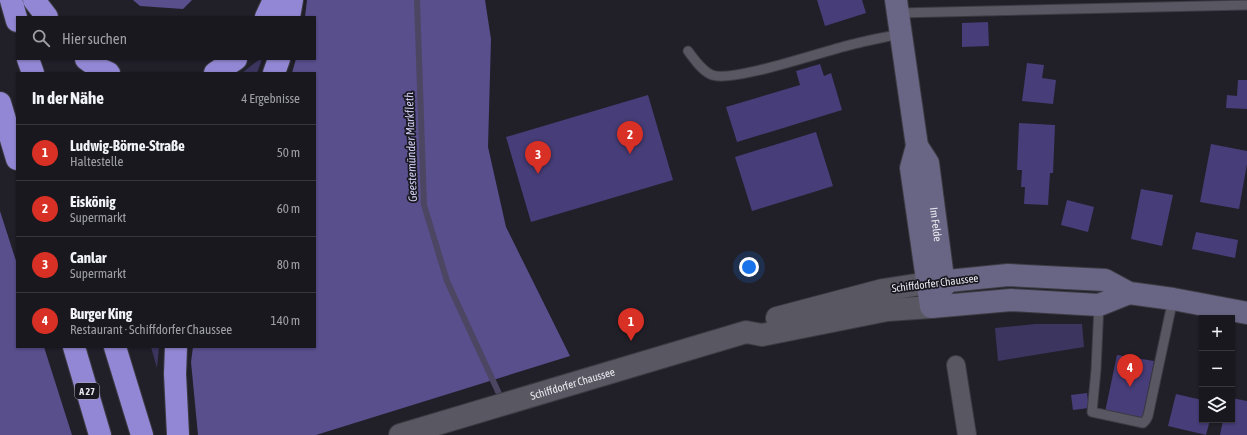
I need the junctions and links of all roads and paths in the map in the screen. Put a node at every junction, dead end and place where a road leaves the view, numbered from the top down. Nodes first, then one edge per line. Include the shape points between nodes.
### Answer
1 (11, 0) edge
2 (34, 0) edge
3 (274, 0) edge
4 (292, 0) edge
5 (1247, 5) edge
6 (46, 16) edge
7 (266, 16) edge
8 (289, 16) edge
9 (898, 16) edge
10 (16, 18) edge
11 (688, 51) dead end
12 (28, 60) edge
13 (87, 60) edge
14 (234, 60) edge
15 (279, 60) edge
16 (33, 72) edge
17 (107, 72) edge
18 (216, 72) edge
19 (274, 72) edge
20 (0, 103) edge
21 (16, 156) edge
22 (936, 283) junction
23 (1129, 293) junction
24 (1173, 299) junction
25 (1098, 305) junction
26 (939, 306) junction
27 (1247, 313) edge
28 (746, 332) junction
29 (74, 348) edge
30 (115, 348) edge
31 (176, 348) edge
32 (956, 365) dead end
33 (100, 435) edge
34 (142, 435) edge
35 (178, 435) edge
36 (400, 435) edge
37 (967, 435) edge

1 - 10 highway
2 - 6 highway
3 - 7 highway
4 - 8 highway
5 - 9 lane
9 - 11 lane via 854,44 741,74 711,74
9 - 22 main road, Im Felde via 917,146 911,168
12 - 16 highway
13 - 17 highway
14 - 18 highway
15 - 19 highway
20 - 21 highway
22 - 23 main road, Schiffdorfer Chaussee via 1008,275 1105,280
22 - 26 main road, Im Felde
22 - 28 street, Schiffdorfer Chaussee via 883,290 758,323
23 - 24 main road, Schiffdorfer Chaussee
23 - 25 main road, Schiffdorfer Chaussee
24 - 25 lane via 1148,416 1145,422 1140,423 1092,412
24 - 27 main road, Schiffdorfer Chaussee
25 - 26 main road, Schiffdorfer Chaussee via 1011,300
26 - 28 street, Schiffdorfer Chaussee via 886,310 762,335
28 - 36 street, Schiffdorfer Chaussee
29 - 33 highway, A 27
30 - 34 highway
31 - 35 highway
32 - 37 street

